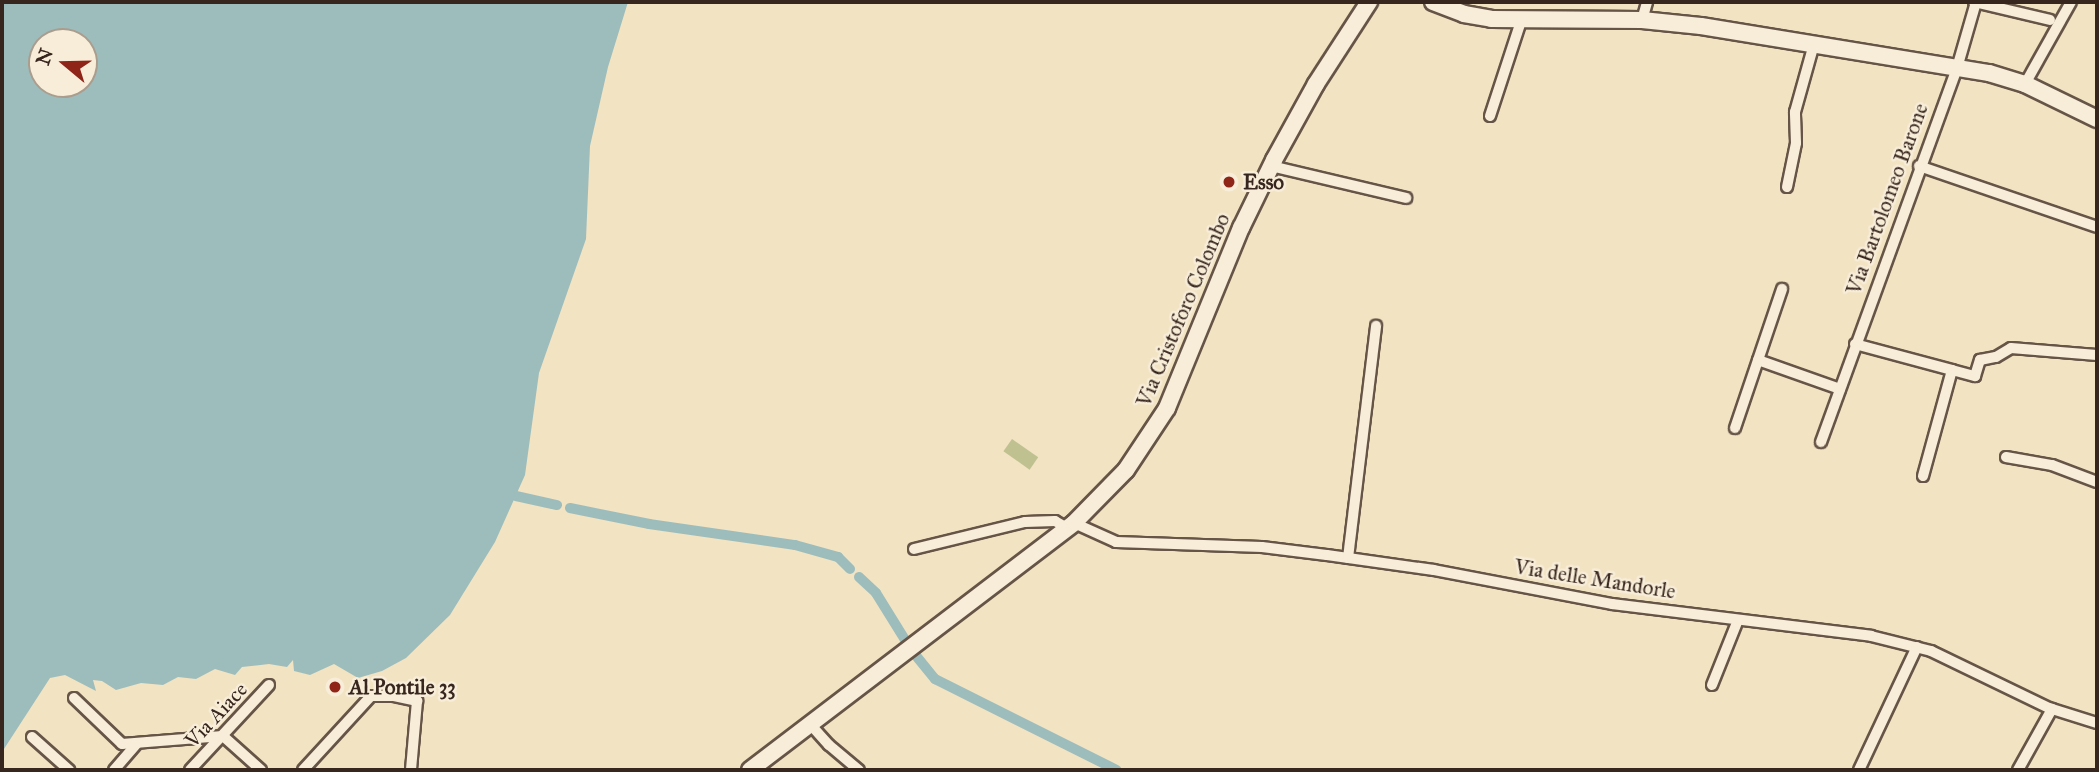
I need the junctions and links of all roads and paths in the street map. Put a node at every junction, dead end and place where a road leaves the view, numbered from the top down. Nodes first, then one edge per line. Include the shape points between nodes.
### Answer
1 (1433, 2) edge
2 (1647, 2) edge
3 (1975, 2) edge
4 (2071, 2) edge
5 (1370, 4) edge
6 (1642, 20) junction
7 (2049, 20) dead end
8 (1521, 21) junction
9 (1814, 44) junction
10 (1957, 68) junction
11 (2025, 84) junction
12 (1490, 116) dead end
13 (2097, 119) edge
14 (1271, 166) junction
15 (1919, 166) junction
16 (1787, 187) dead end
17 (1406, 198) dead end
18 (2097, 227) edge
19 (1782, 289) dead end
20 (1376, 326) dead end
21 (1855, 344) junction
22 (2097, 355) edge
23 (1758, 360) junction
24 (1952, 370) junction
25 (1840, 389) junction
26 (1735, 428) dead end
27 (1821, 442) dead end
28 (2006, 457) dead end
29 (1923, 477) dead end
30 (2097, 482) edge
31 (1071, 525) junction
32 (914, 549) dead end
33 (1348, 558) junction
34 (1738, 620) junction
35 (1917, 647) junction
36 (269, 685) dead end
37 (1712, 685) dead end
38 (74, 698) dead end
39 (2052, 709) junction
40 (2097, 723) edge
41 (810, 724) junction
42 (223, 736) junction
43 (32, 737) dead end
44 (137, 744) junction
45 (409, 769) edge
46 (69, 770) edge
47 (114, 770) edge
48 (190, 770) edge
49 (261, 770) edge
50 (303, 770) edge
51 (750, 770) edge
52 (859, 770) edge
53 (1858, 770) edge
54 (2018, 770) edge

1 - 8 main road via 1464,14
2 - 6 street
3 - 7 street
3 - 10 street, Via Bartolomeo Barone
4 - 11 street
5 - 14 main road, Via Cristoforo Colombo via 1315,85
6 - 8 main road
6 - 9 main road
8 - 12 street
9 - 10 main road
9 - 16 street via 1795,112 1796,143
10 - 11 main road
10 - 15 street, Via Bartolomeo Barone
11 - 13 main road
14 - 17 street
14 - 31 main road, Via Cristoforo Colombo via 1167,408 1126,470
15 - 18 street
15 - 21 street, Via Bartolomeo Barone
19 - 23 street
20 - 33 street
21 - 24 street
21 - 25 street, Via Bartolomeo Barone
22 - 24 street via 2011,348 1980,360 1975,376
23 - 25 street
23 - 26 street
24 - 29 street
25 - 27 street, Via Bartolomeo Barone
28 - 30 street via 2052,465
31 - 32 street, Via delle Mandorle via 1025,522
31 - 33 street, Via delle Mandorle via 1116,542 1262,547
31 - 41 main road, Via Cristoforo Colombo
33 - 34 street, Via delle Mandorle via 1612,604
34 - 35 street, Via delle Mandorle via 1871,636
34 - 37 street
35 - 39 street, Via delle Mandorle
35 - 53 street
36 - 42 street, Via Aiace
38 - 44 street via 122,744
39 - 40 street, Via delle Mandorle
39 - 54 street
41 - 51 main road, Via Cristoforo Colombo
41 - 52 street
42 - 44 street
42 - 48 street, Via Aiace
42 - 49 street
43 - 46 street
44 - 47 street
45 - 50 street via 417,701 371,696

